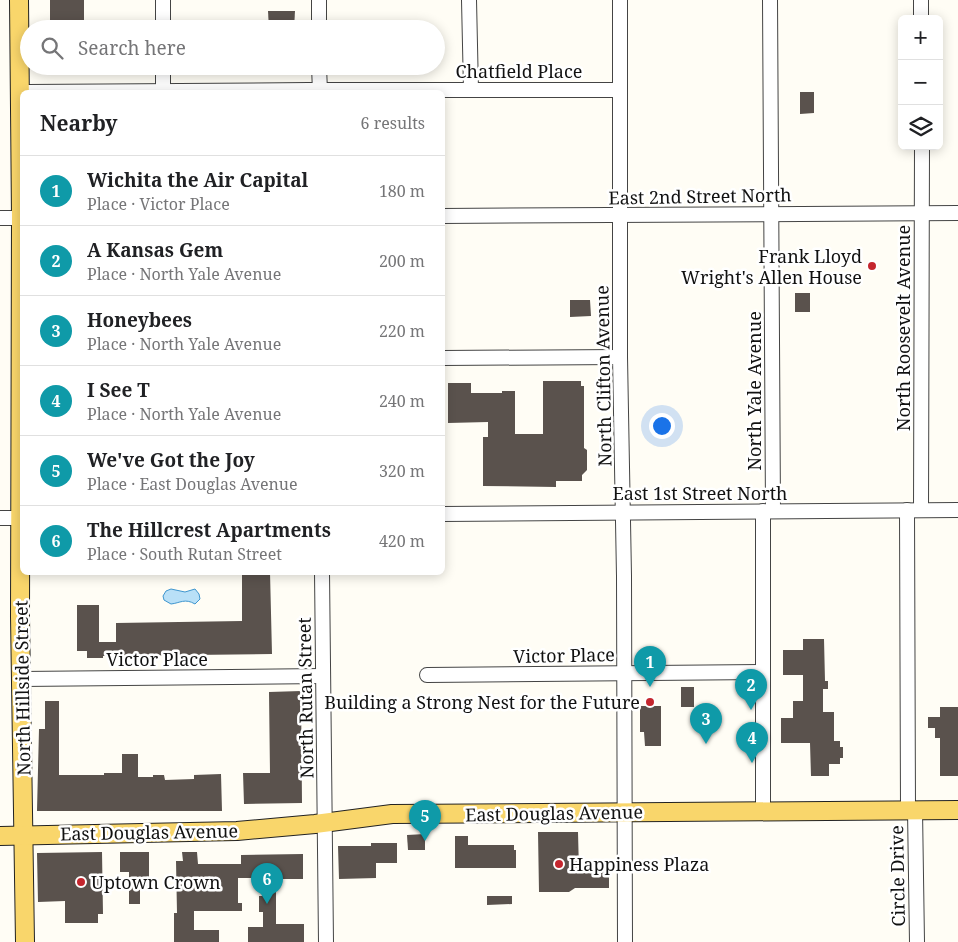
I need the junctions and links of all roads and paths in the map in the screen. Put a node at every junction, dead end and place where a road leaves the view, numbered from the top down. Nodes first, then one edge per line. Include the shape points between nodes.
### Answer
1 (19, 0) edge
2 (163, 0) edge
3 (319, 0) edge
4 (470, 0) edge
5 (620, 0) edge
6 (770, 0) edge
7 (921, 0) edge
8 (921, 15) edge
9 (163, 20) edge
10 (319, 20) edge
11 (20, 23) edge
12 (22, 75) edge
13 (163, 75) edge
14 (319, 75) edge
15 (23, 90) edge
16 (163, 90) edge
17 (320, 90) edge
18 (445, 90) edge
19 (471, 90) junction
20 (620, 90) junction
21 (922, 150) edge
22 (922, 213) junction
23 (958, 213) edge
24 (772, 214) junction
25 (620, 215) junction
26 (445, 216) edge
27 (0, 218) edge
28 (20, 218) edge
29 (620, 356) junction
30 (445, 358) edge
31 (907, 510) junction
32 (922, 510) junction
33 (958, 510) edge
34 (768, 511) junction
35 (623, 512) junction
36 (445, 514) edge
37 (0, 518) edge
38 (20, 518) edge
39 (21, 575) edge
40 (322, 575) edge
41 (762, 672) junction
42 (624, 673) junction
43 (427, 675) dead end
44 (323, 676) junction
45 (22, 679) junction
46 (911, 810) junction
47 (958, 810) edge
48 (763, 811) junction
49 (624, 812) junction
50 (324, 823) junction
51 (0, 836) edge
52 (24, 836) junction
53 (25, 942) edge
54 (326, 942) edge
55 (625, 942) edge
56 (917, 942) edge

1 - 11 main road, North Hillside Street
2 - 9 street
3 - 10 street
4 - 19 street
5 - 20 street, North Clifton Avenue
6 - 24 street, North Yale Avenue
7 - 8 street
12 - 15 main road, North Hillside Street
13 - 16 street
14 - 17 street
18 - 19 street, Chatfield Place
19 - 20 street, Chatfield Place
20 - 25 street, North Clifton Avenue
21 - 22 street, North Roosevelt Avenue
22 - 23 street, East 2nd Street North
22 - 24 street, East 2nd Street North
22 - 32 street, North Roosevelt Avenue
24 - 25 street, East 2nd Street North
24 - 34 street, North Yale Avenue
25 - 26 street, East 2nd Street North
25 - 29 street, North Clifton Avenue
27 - 28 street
29 - 30 street
29 - 35 street, North Clifton Avenue
31 - 32 street, East 1st Street North
31 - 34 street, East 1st Street North
31 - 46 street
32 - 33 street, East 1st Street North
34 - 35 street, East 1st Street North
34 - 41 street, North Yale Avenue
35 - 36 street, East 1st Street North
35 - 42 street, North Clifton Avenue
37 - 38 street
39 - 45 main road, North Hillside Street
40 - 44 street, North Rutan Street
41 - 42 street, Victor Place
41 - 48 street, North Yale Avenue
42 - 43 street, Victor Place
42 - 49 street, North Clifton Avenue
44 - 45 street, Victor Place
44 - 50 street, North Rutan Street
45 - 52 main road, North Hillside Street
46 - 47 main road, East Douglas Avenue
46 - 48 main road, East Douglas Avenue
46 - 56 street, Circle Drive
48 - 49 main road, East Douglas Avenue
49 - 50 main road, East Douglas Avenue via 392,814
49 - 55 street, North Clifton Avenue
50 - 52 main road, East Douglas Avenue via 237,831
50 - 54 street, North Rutan Street
51 - 52 main road, East Douglas Avenue
52 - 53 main road, North Hillside Street

